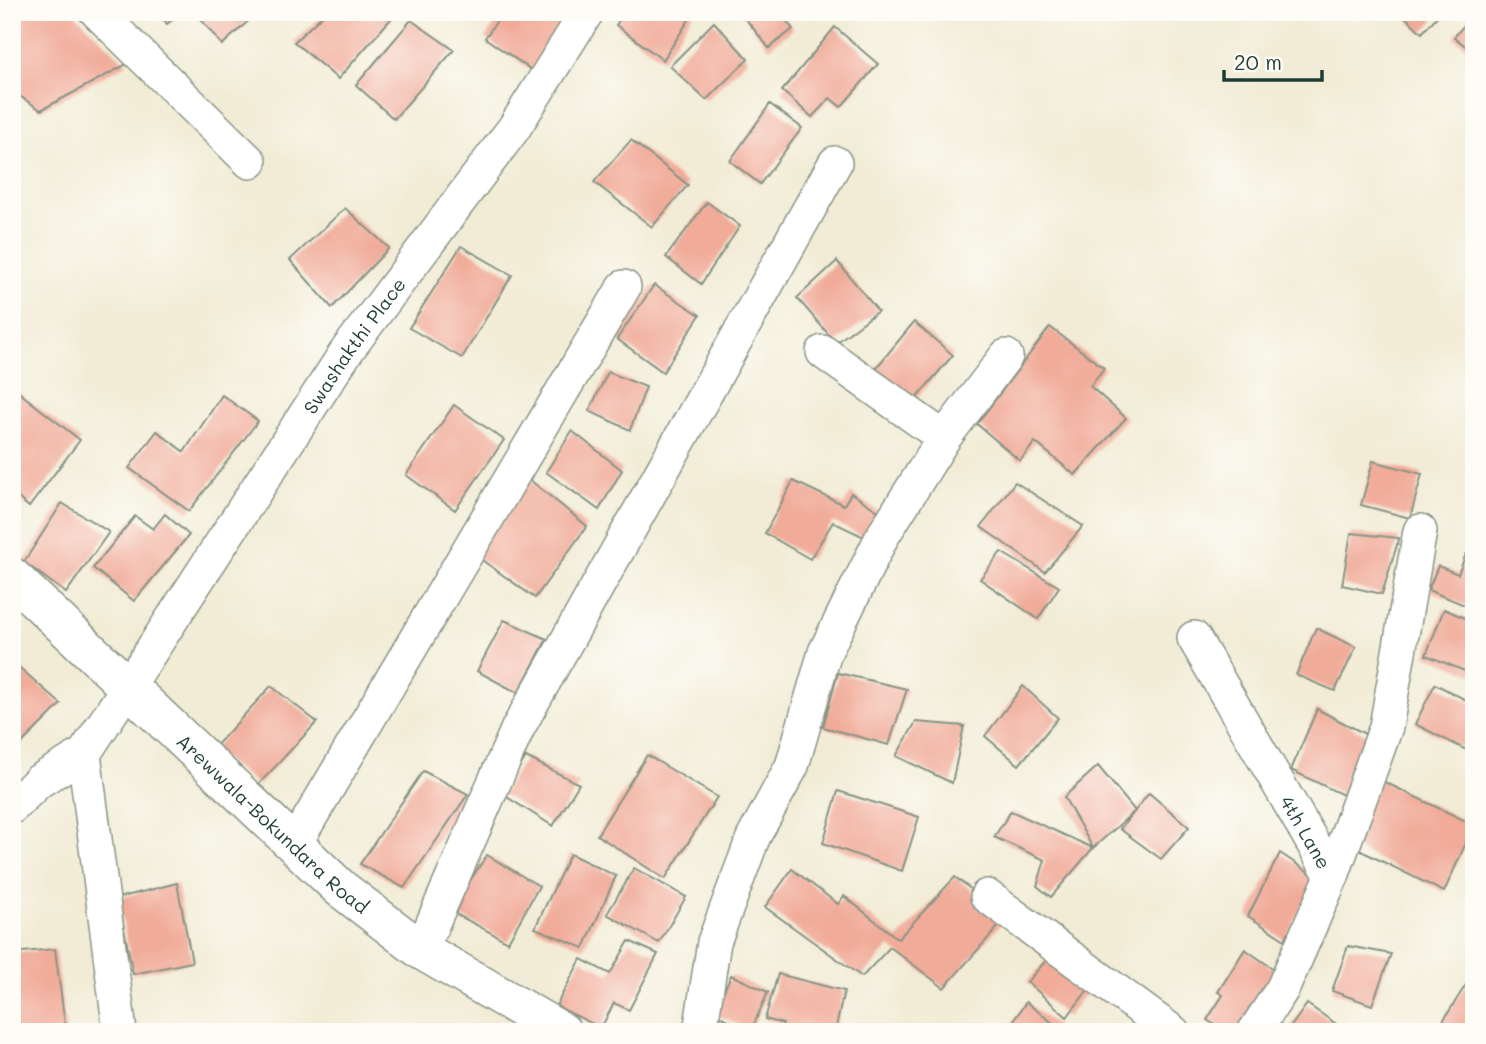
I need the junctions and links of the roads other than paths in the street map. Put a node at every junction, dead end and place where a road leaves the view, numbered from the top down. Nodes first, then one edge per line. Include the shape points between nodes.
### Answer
1 (97, 12) edge
2 (587, 12) edge
3 (250, 162) dead end
4 (835, 163) dead end
5 (624, 287) dead end
6 (823, 352) dead end
7 (1006, 356) dead end
8 (944, 438) junction
9 (1420, 531) dead end
10 (12, 577) edge
11 (1194, 638) dead end
12 (130, 687) junction
13 (84, 754) junction
14 (12, 807) edge
15 (294, 845) junction
16 (1332, 876) junction
17 (987, 896) dead end
18 (421, 950) junction
19 (120, 1032) edge
20 (562, 1032) edge
21 (700, 1032) edge
22 (1173, 1032) edge
23 (1254, 1032) edge

1 - 3 street
2 - 12 street, Swashakthi Place via 514,128 346,352
4 - 18 street via 518,728
5 - 15 street
6 - 8 street
7 - 8 street
8 - 21 street via 882,537 825,652 792,766 753,838 714,942
9 - 16 street via 1386,727
10 - 12 street, Arewwala-Bokundara Road
11 - 16 street, 4th Lane
12 - 13 street, Swashakthi Place
12 - 15 street, Arewwala-Bokundara Road
13 - 14 street via 39,781
13 - 19 street
15 - 18 street, Arewwala-Bokundara Road via 340,888
16 - 23 street, 4th Lane via 1283,988
17 - 22 street
18 - 20 street, Arewwala-Bokundara Road

